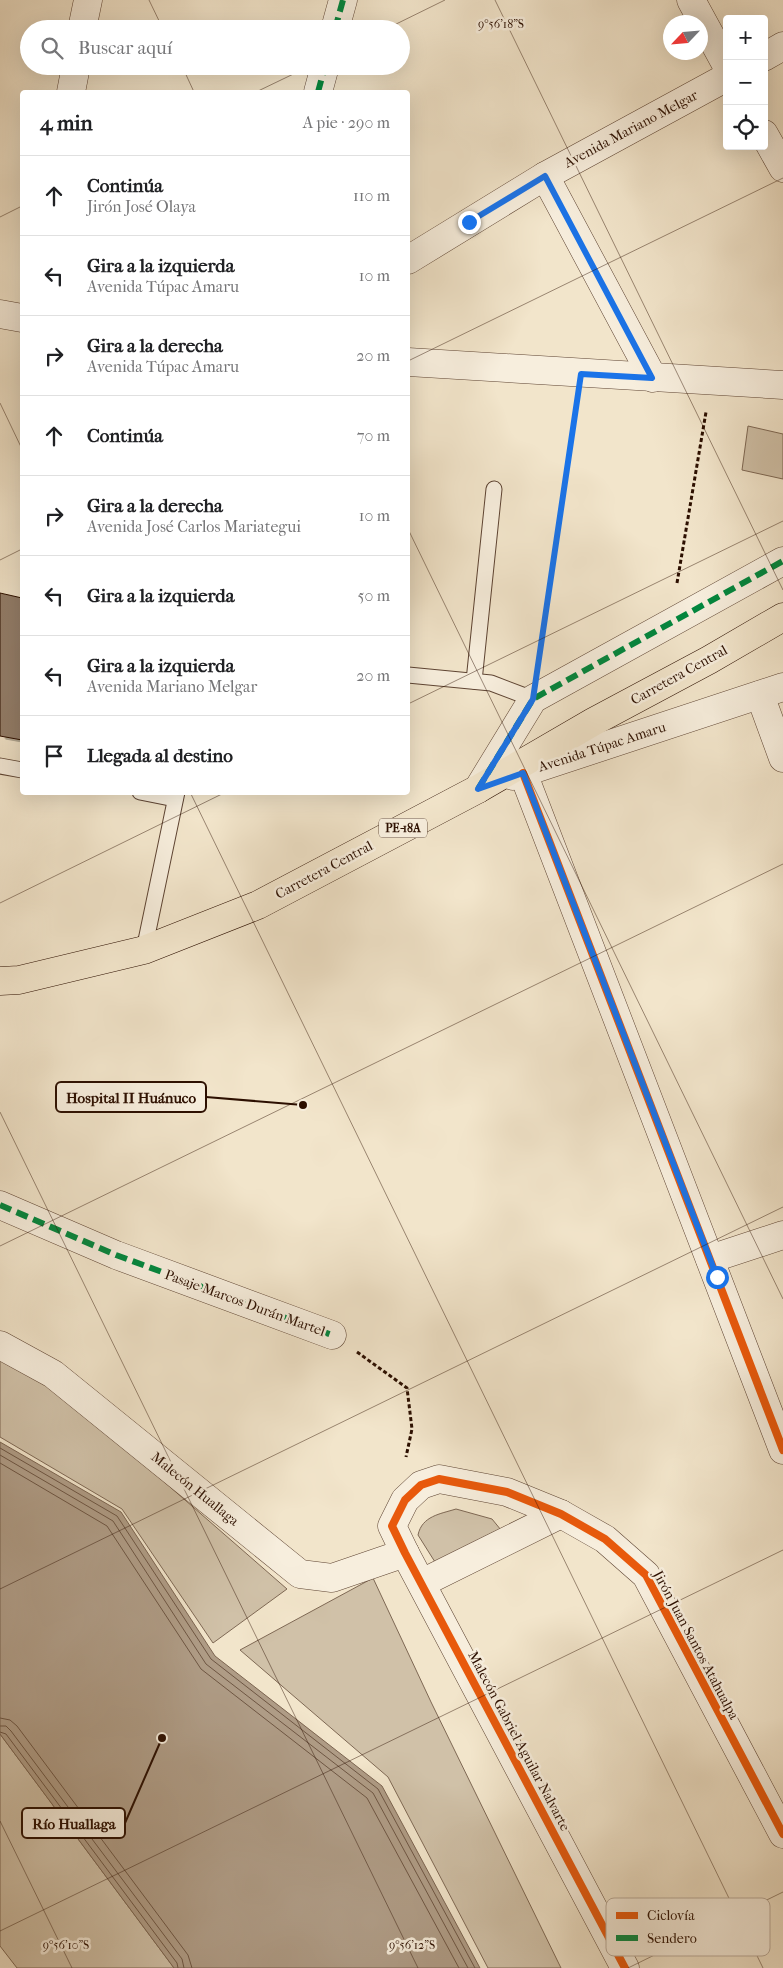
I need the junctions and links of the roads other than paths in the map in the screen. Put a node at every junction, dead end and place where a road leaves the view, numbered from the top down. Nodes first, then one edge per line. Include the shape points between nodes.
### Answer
1 (88, 0) edge
2 (343, 0) edge
3 (692, 0) edge
4 (84, 20) edge
5 (337, 20) edge
6 (783, 46) edge
7 (768, 55) edge
8 (724, 60) edge
9 (74, 75) edge
10 (323, 75) edge
11 (723, 79) edge
12 (71, 90) edge
13 (319, 90) edge
14 (768, 141) edge
15 (783, 168) edge
16 (545, 176) junction
17 (410, 259) edge
18 (0, 314) edge
19 (20, 318) edge
20 (410, 362) edge
21 (652, 378) junction
22 (783, 385) edge
23 (494, 489) dead end
24 (783, 561) edge
25 (783, 617) edge
26 (410, 675) edge
27 (474, 681) junction
28 (772, 691) edge
29 (533, 699) junction
30 (783, 758) edge
31 (0, 766) edge
32 (20, 770) edge
33 (523, 773) junction
34 (478, 789) junction
35 (176, 796) edge
36 (144, 950) junction
37 (0, 981) edge
38 (0, 1205) edge
39 (783, 1235) edge
40 (710, 1260) junction
41 (332, 1335) road end
42 (0, 1344) edge
43 (783, 1450) edge
44 (561, 1514) junction
45 (392, 1526) joint
46 (405, 1553) junction
47 (422, 1583) junction
48 (783, 1834) edge
49 (606, 1932) edge
50 (619, 1956) edge
51 (625, 1968) edge

1 - 4 street
2 - 5 street
3 - 8 street
6 - 7 street
9 - 12 street
10 - 13 street
11 - 16 street, Avenida Mariano Melgar
14 - 15 street
16 - 17 street, Avenida Mariano Melgar
16 - 21 street
18 - 19 street
20 - 21 street
21 - 22 street
23 - 27 lane
24 - 29 street
25 - 34 highway, Carretera Central / PE-18A
26 - 27 lane
27 - 29 lane via 491,683
28 - 30 street
28 - 33 street, Avenida Túpac Amaru
29 - 34 street
31 - 32 lane
33 - 34 street, Avenida Túpac Amaru
33 - 40 street
34 - 36 highway, Carretera Central / PE-18A via 258,905
35 - 36 lane
36 - 37 highway, Carretera Central / PE-18A via 19,980
38 - 41 street, Pasaje Marcos Durán Martel via 116,1255
39 - 40 street
40 - 43 street
42 - 46 street, Malecón Huallaga via 53,1374 300,1574 332,1578
44 - 45 street, Jirón Juan Santos Atahualpa via 507,1492 439,1479 422,1486 405,1500
44 - 47 street
44 - 48 street, Jirón Juan Santos Atahualpa via 605,1539 646,1575
45 - 46 street, Malecón Gabriel Aguilar Nalvarte
46 - 47 street, Malecón Gabriel Aguilar Nalvarte
47 - 49 street, Malecón Gabriel Aguilar Nalvarte
50 - 51 street, Malecón Gabriel Aguilar Nalvarte

